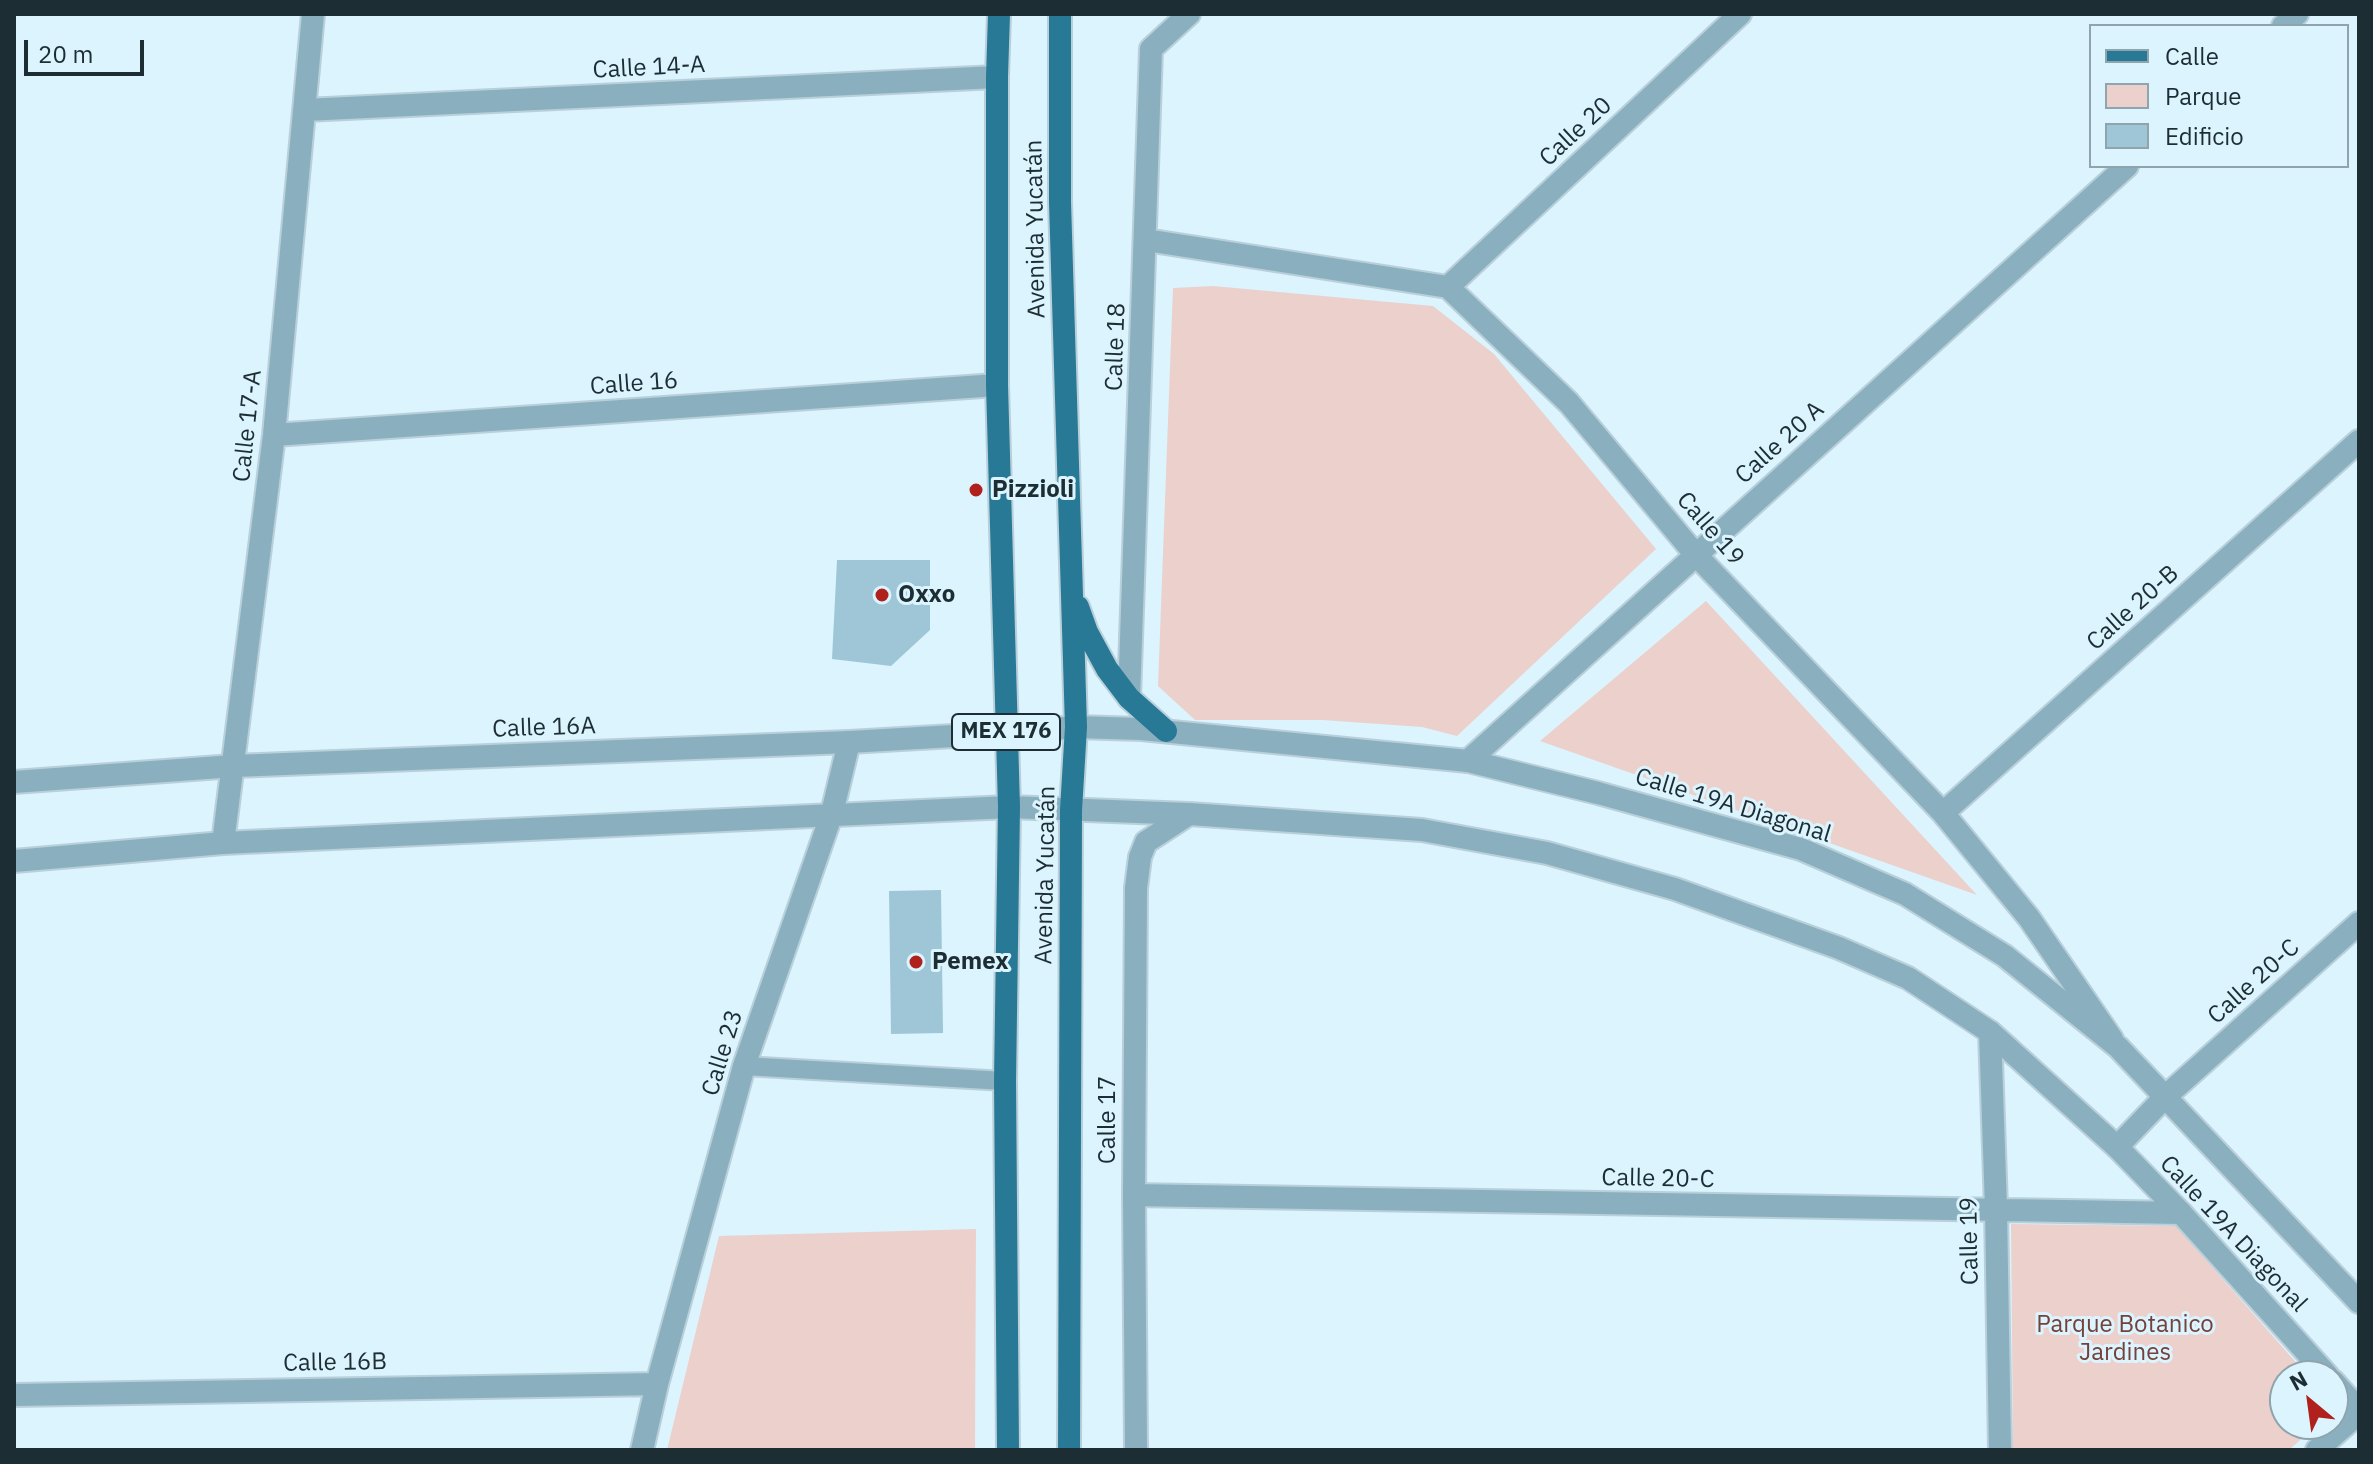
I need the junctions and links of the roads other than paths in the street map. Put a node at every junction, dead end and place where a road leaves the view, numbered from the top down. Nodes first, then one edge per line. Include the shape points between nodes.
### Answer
1 (313, 14) edge
2 (999, 14) edge
3 (1060, 14) edge
4 (1189, 14) edge
5 (1740, 14) edge
6 (997, 77) junction
7 (305, 110) junction
8 (2125, 168) edge
9 (1146, 240) junction
10 (1448, 287) junction
11 (997, 385) junction
12 (274, 435) junction
13 (2359, 441) edge
14 (1695, 554) junction
15 (1072, 591) junction
16 (1129, 698) junction
17 (1076, 727) junction
18 (1166, 731) junction
19 (1006, 733) junction
20 (849, 742) junction
21 (1468, 761) junction
22 (234, 766) junction
23 (14, 782) edge
24 (1009, 807) junction
25 (1071, 810) junction
26 (832, 813) junction
27 (1943, 813) junction
28 (1189, 814) junction
29 (223, 843) junction
30 (14, 861) edge
31 (2359, 923) edge
32 (1990, 1032) junction
33 (2118, 1047) junction
34 (744, 1066) junction
35 (1005, 1081) junction
36 (2165, 1097) junction
37 (2117, 1147) junction
38 (1134, 1195) junction
39 (1996, 1208) junction
40 (2181, 1213) junction
41 (2359, 1302) edge
42 (2314, 1360) edge
43 (657, 1384) junction
44 (14, 1395) edge
45 (2359, 1411) edge
46 (642, 1450) edge
47 (1008, 1450) edge
48 (1069, 1450) edge
49 (1136, 1450) edge
50 (2000, 1450) edge
51 (2317, 1450) edge

1 - 7 street, Calle 17-A
2 - 6 main road, Avenida Yucatán / MEX 176
3 - 15 main road, Avenida Yucatán / MEX 176
4 - 9 street, Calle 18 via 1151,49
5 - 10 street, Calle 20
6 - 7 street, Calle 14-A
6 - 11 main road, Avenida Yucatán / MEX 176
7 - 12 street, Calle 17-A
8 - 14 street, Calle 20 A
9 - 10 street
9 - 16 street, Calle 18
10 - 14 street, Calle 19 via 1569,403
11 - 12 street, Calle 16
11 - 19 main road, Avenida Yucatán / MEX 176
12 - 22 street, Calle 17-A
13 - 27 street, Calle 20-B
14 - 21 street, Calle 20 A
14 - 27 street, Calle 19
15 - 16 main road via 1087,632
15 - 17 main road, Avenida Yucatán / MEX 176
16 - 18 main road
17 - 18 street, Calle 19A Diagonal
17 - 19 street, Calle 16A
17 - 25 main road, Avenida Yucatán / MEX 176
18 - 21 street, Calle 19A Diagonal
19 - 20 street, Calle 16A
19 - 24 main road, Avenida Yucatán / MEX 176
20 - 22 street, Calle 16A
20 - 26 street, Calle 23
21 - 33 street, Calle 19A Diagonal via 1801,849 1905,894 2005,956
22 - 23 street, Calle 16A
22 - 29 street, Calle 17-A
24 - 25 street
24 - 26 street
24 - 35 main road, Avenida Yucatán / MEX 176
25 - 28 street, Calle 19A Diagonal
25 - 48 main road, Avenida Yucatán / MEX 176
26 - 29 street
26 - 34 street, Calle 23
27 - 33 street, Calle 19 via 2029,918
28 - 32 street, Calle 19A Diagonal via 1422,830 1547,853 1675,889 1839,948 1908,978
28 - 38 street, Calle 17 via 1146,842 1140,857
29 - 30 street
31 - 36 street, Calle 20-C
32 - 37 street, Calle 19A Diagonal
32 - 39 street, Calle 19
33 - 36 street, Calle 19A Diagonal
34 - 35 lane
34 - 43 street, Calle 23
35 - 47 main road, Avenida Yucatán / MEX 176
36 - 37 street, Calle 20-C
36 - 41 street, Calle 19A Diagonal
37 - 40 street, Calle 19A Diagonal
38 - 39 street, Calle 20-C
38 - 49 street, Calle 17
39 - 40 street, Calle 20-C
39 - 50 street, Calle 19
40 - 42 street, Calle 19A Diagonal
43 - 44 street, Calle 16B
43 - 46 street
45 - 51 street

